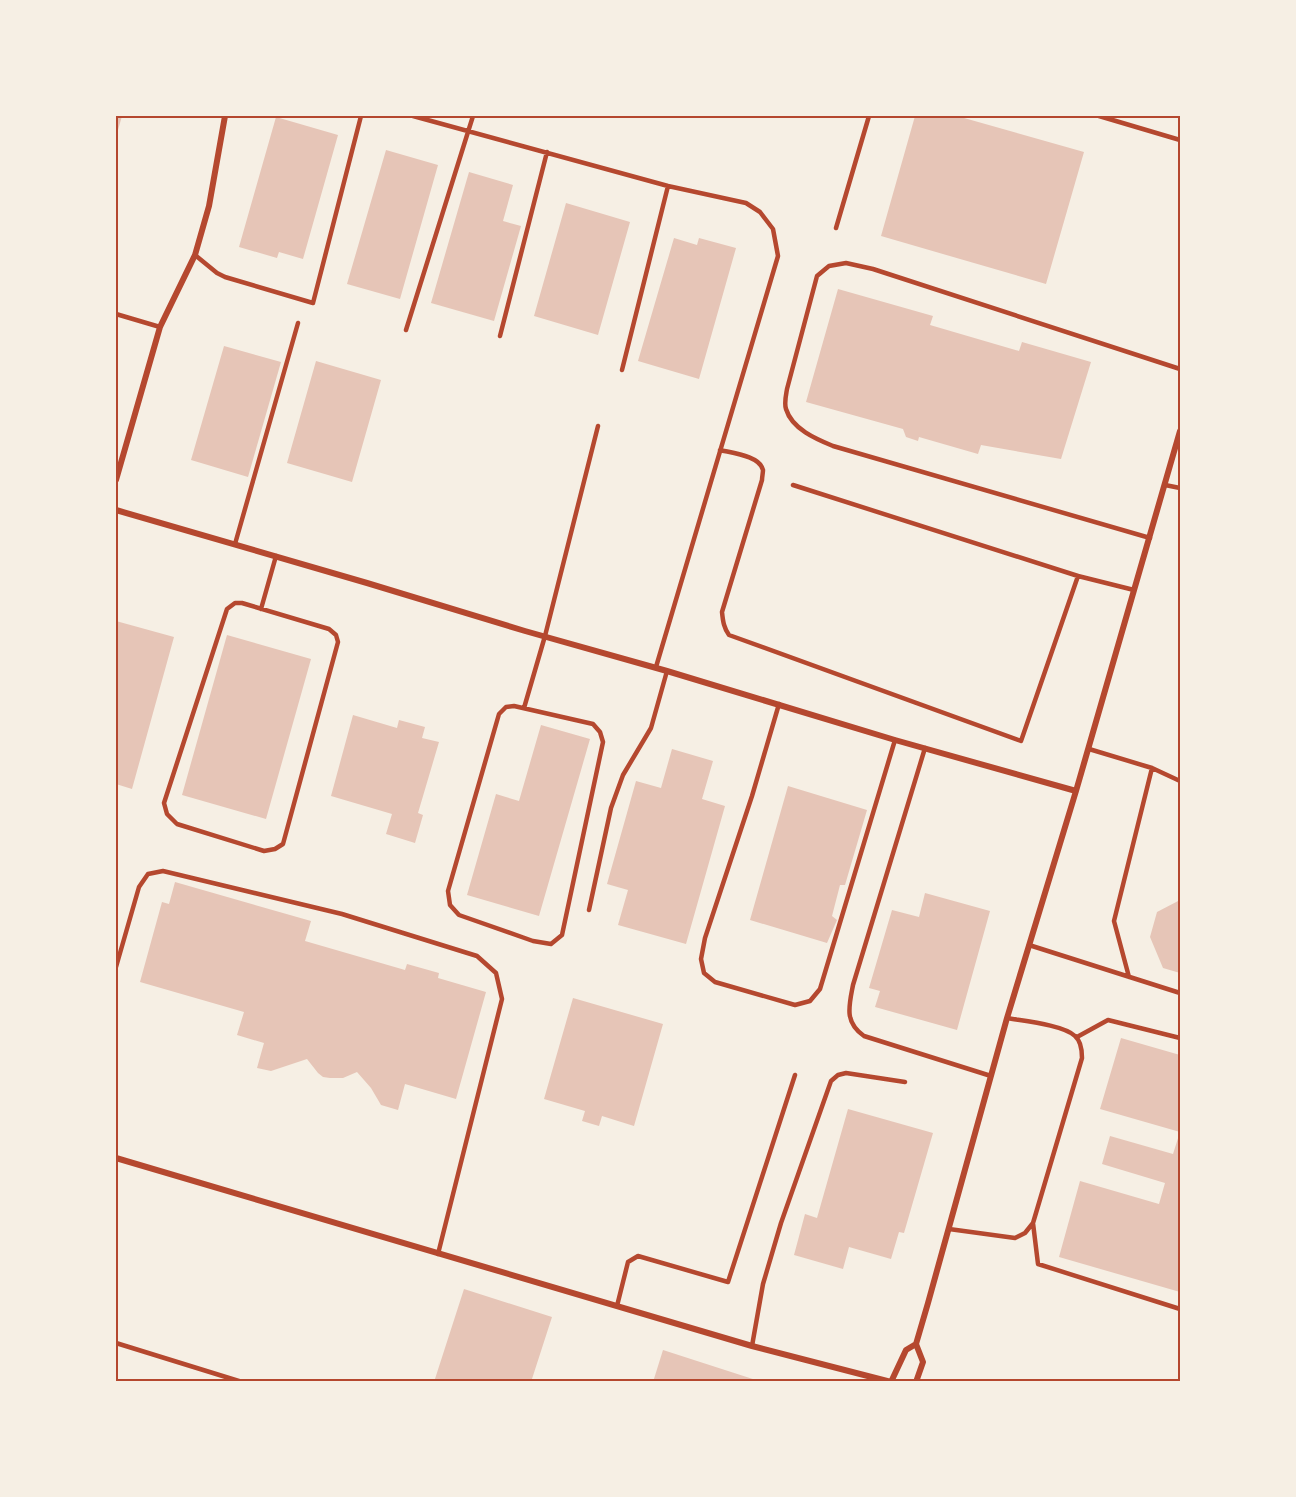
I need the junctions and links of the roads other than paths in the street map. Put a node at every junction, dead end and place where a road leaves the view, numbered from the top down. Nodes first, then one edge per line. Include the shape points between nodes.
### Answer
1 (225, 116) edge
2 (361, 116) edge
3 (413, 116) edge
4 (473, 116) edge
5 (869, 116) edge
6 (1100, 116) edge
7 (469, 131) junction
8 (1180, 140) edge
9 (547, 152) junction
10 (668, 186) junction
11 (836, 228) dead end
12 (195, 255) junction
13 (116, 314) edge
14 (298, 323) dead end
15 (160, 327) junction
16 (406, 330) dead end
17 (500, 336) dead end
18 (1180, 369) edge
19 (622, 370) dead end
20 (598, 426) dead end
21 (1180, 431) edge
22 (720, 450) junction
23 (116, 480) edge
24 (793, 485) dead end
25 (1165, 485) junction
26 (1180, 488) edge
27 (116, 510) edge
28 (1150, 538) junction
29 (235, 544) junction
30 (276, 556) junction
31 (1078, 576) junction
32 (1134, 590) junction
33 (261, 609) junction
34 (545, 636) junction
35 (656, 668) junction
36 (667, 671) junction
37 (779, 704) junction
38 (524, 708) junction
39 (895, 740) junction
40 (925, 748) junction
41 (1089, 748) junction
42 (1152, 768) junction
43 (1180, 781) edge
44 (1076, 791) junction
45 (589, 910) dead end
46 (1029, 945) junction
47 (116, 967) edge
48 (1129, 977) junction
49 (1180, 993) edge
50 (1007, 1018) junction
51 (1077, 1037) junction
52 (1180, 1038) edge
53 (795, 1076) dead end
54 (991, 1076) junction
55 (905, 1082) dead end
56 (116, 1158) edge
57 (1034, 1223) junction
58 (949, 1228) junction
59 (438, 1254) junction
60 (617, 1306) junction
61 (1180, 1310) edge
62 (116, 1343) edge
63 (915, 1344) junction
64 (752, 1346) junction
65 (242, 1382) edge
66 (891, 1382) edge
67 (916, 1382) edge

1 - 12 street via 209,206
2 - 12 lane via 313,303 225,277
3 - 7 lane
4 - 7 lane
5 - 11 lane
6 - 8 lane
7 - 9 lane
7 - 16 lane
9 - 10 lane
9 - 17 lane
10 - 19 lane
10 - 22 lane via 746,203 760,212 773,230 778,256
12 - 15 street
13 - 15 lane
14 - 29 lane
15 - 23 street
18 - 28 lane via 846,263 829,266 817,276 787,389 785,408 793,422 833,446
20 - 34 lane
21 - 25 street
22 - 31 lane via 753,459 763,470 722,612 729,635 1021,741
22 - 35 lane
24 - 31 lane
25 - 26 lane
25 - 28 street
27 - 29 street
28 - 32 street
29 - 30 street
30 - 33 lane
30 - 34 street
31 - 32 lane
32 - 41 street
33 - 33 lane via 329,629 338,642 283,844 264,851 177,824 167,814 164,803 227,609 235,603
34 - 35 street
34 - 38 lane
35 - 36 street
36 - 37 street
36 - 45 lane via 651,728 623,775 611,808
37 - 39 street
37 - 39 lane via 705,938 701,959 704,973 716,982 795,1005 810,1001 820,989
38 - 38 lane via 506,707 499,714 448,891 450,905 459,915 550,944 562,935 603,742 593,724
39 - 40 street
40 - 44 street
40 - 54 lane via 853,985 848,1006 850,1020 864,1036
41 - 42 lane
41 - 44 street
42 - 43 lane
42 - 48 lane via 1114,921
44 - 46 street
46 - 48 lane
46 - 50 street
47 - 59 lane via 139,887 148,874 163,871 342,914 477,956 496,973 502,999
48 - 49 lane
50 - 51 lane via 1067,1030
50 - 54 street
51 - 52 lane via 1108,1020
51 - 57 lane via 1082,1058
53 - 60 lane via 728,1282 638,1256 628,1262
54 - 58 street
55 - 64 lane via 846,1073 831,1081 778,1232
56 - 59 street
57 - 58 lane via 1015,1238
57 - 61 lane via 1038,1264
58 - 63 street
59 - 60 street
60 - 64 street
62 - 65 lane
63 - 66 street via 906,1350
63 - 67 street via 923,1362
64 - 66 street

